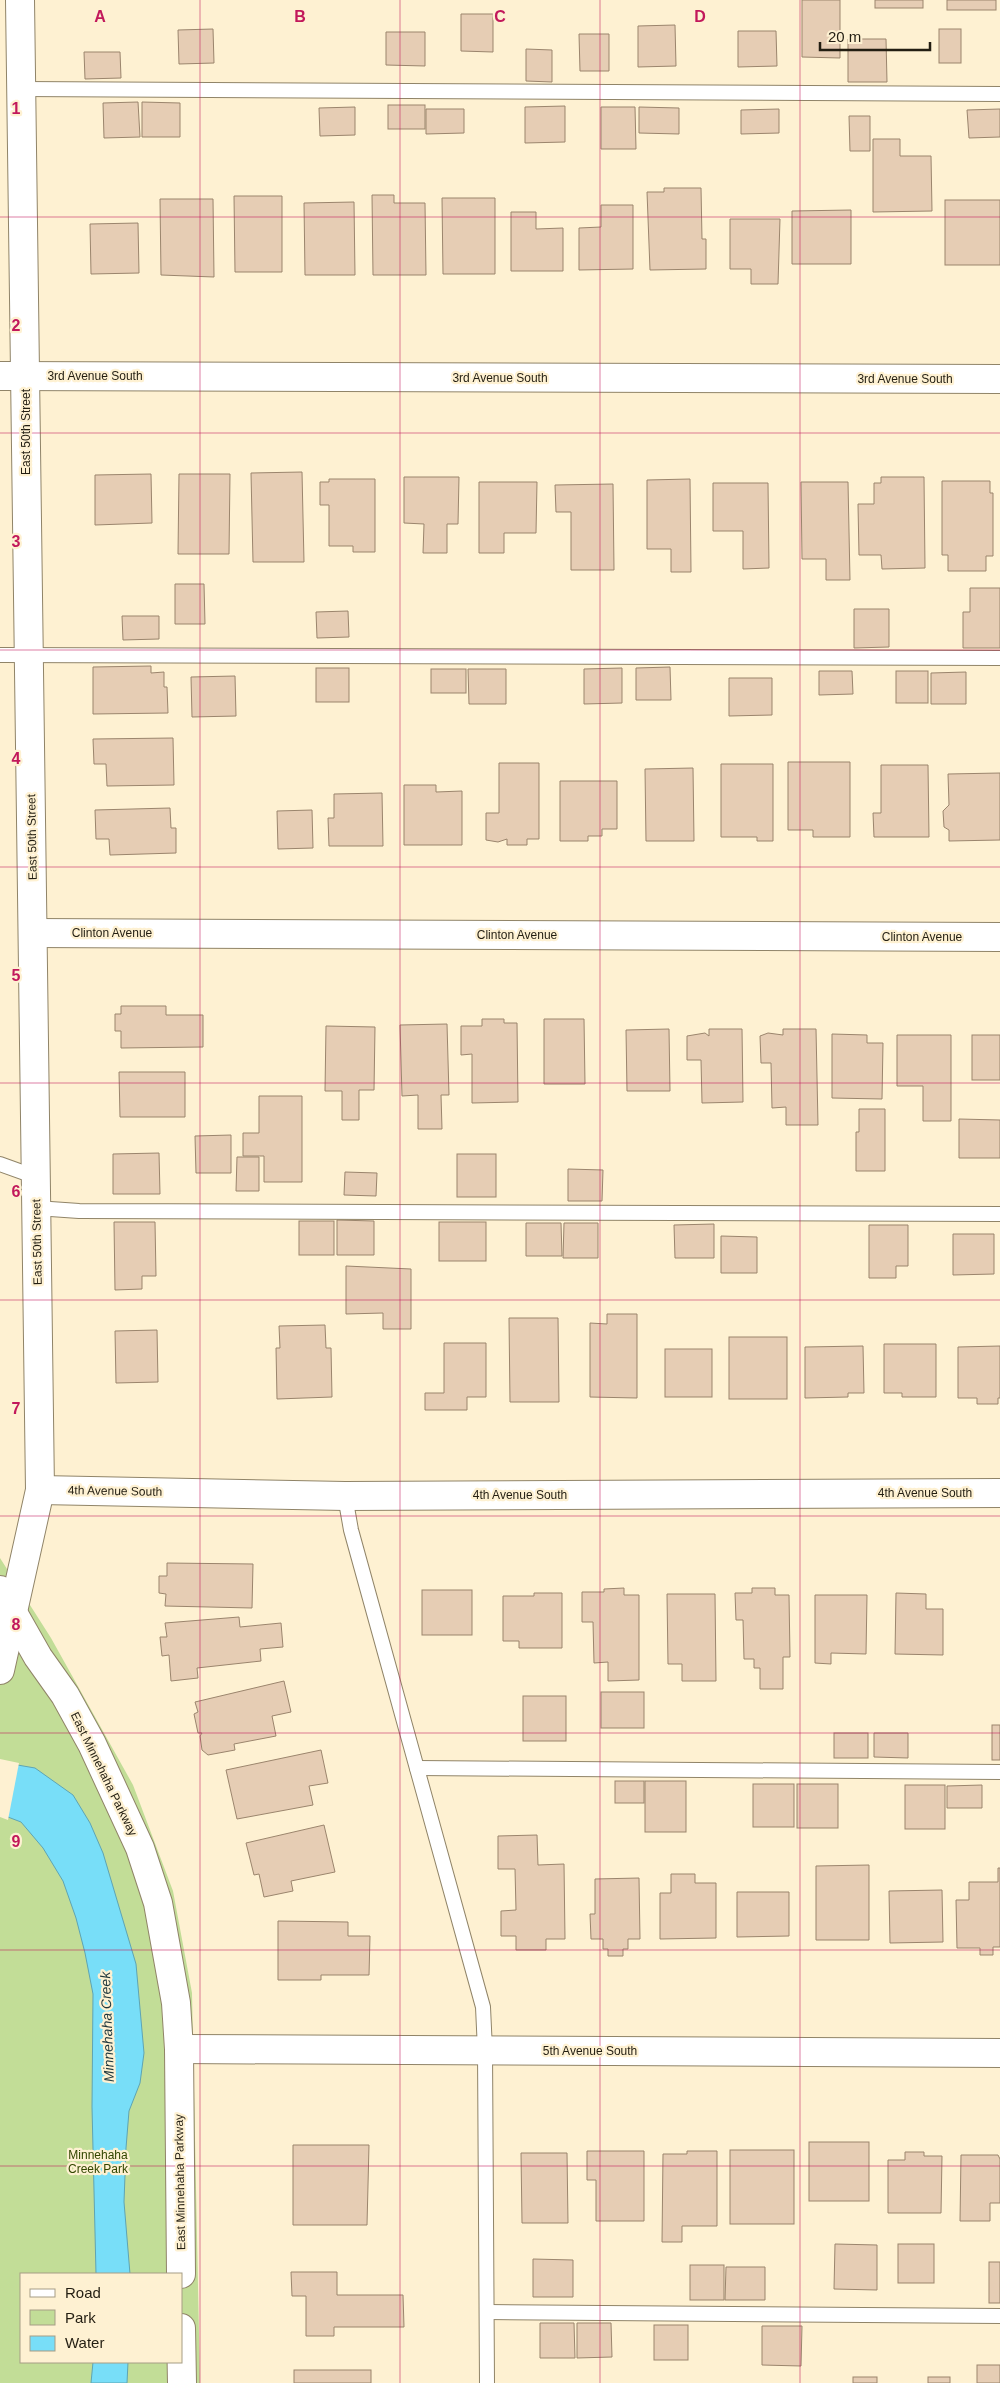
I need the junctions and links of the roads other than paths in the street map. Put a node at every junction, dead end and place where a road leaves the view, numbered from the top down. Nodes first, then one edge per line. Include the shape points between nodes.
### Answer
1 (20, 0) edge
2 (21, 90) junction
3 (1000, 94) edge
4 (13, 376) edge
5 (1000, 379) edge
6 (28, 654) junction
7 (0, 655) edge
8 (1000, 658) edge
9 (33, 933) junction
10 (1000, 937) edge
11 (0, 1164) edge
12 (36, 1177) junction
13 (36, 1208) junction
14 (1000, 1214) edge
15 (40, 1490) junction
16 (1000, 1493) edge
17 (345, 1496) junction
18 (6, 1600) edge
19 (0, 1670) edge
20 (416, 1768) junction
21 (1000, 1772) edge
22 (180, 2049) junction
23 (485, 2050) junction
24 (1000, 2054) edge
25 (181, 2273) edge
26 (487, 2312) junction
27 (1000, 2316) edge
28 (182, 2363) edge
29 (182, 2383) edge
30 (487, 2383) edge

1 - 2 street, East 50th Street
2 - 3 lane
2 - 4 street, East 50th Street
4 - 5 street, 3rd Avenue South
4 - 6 street, East 50th Street
6 - 7 lane
6 - 8 lane
6 - 9 street, East 50th Street
9 - 10 street, Clinton Avenue
9 - 12 street, East 50th Street
11 - 12 lane
12 - 13 street, East 50th Street
13 - 14 lane via 79,1211
13 - 15 street, East 50th Street
15 - 17 street, 4th Avenue South
15 - 18 street, East 50th Street
16 - 17 street, 4th Avenue South
17 - 20 lane
18 - 19 street, East 50th Street
18 - 22 street, East Minnehaha Parkway via 92,1744 140,1848 158,1903 176,2003
20 - 21 lane
20 - 23 lane via 483,2007
22 - 23 street, 5th Avenue South
22 - 25 street, East Minnehaha Parkway
23 - 24 street, 5th Avenue South
23 - 26 lane
26 - 27 lane
26 - 30 lane
28 - 29 street

